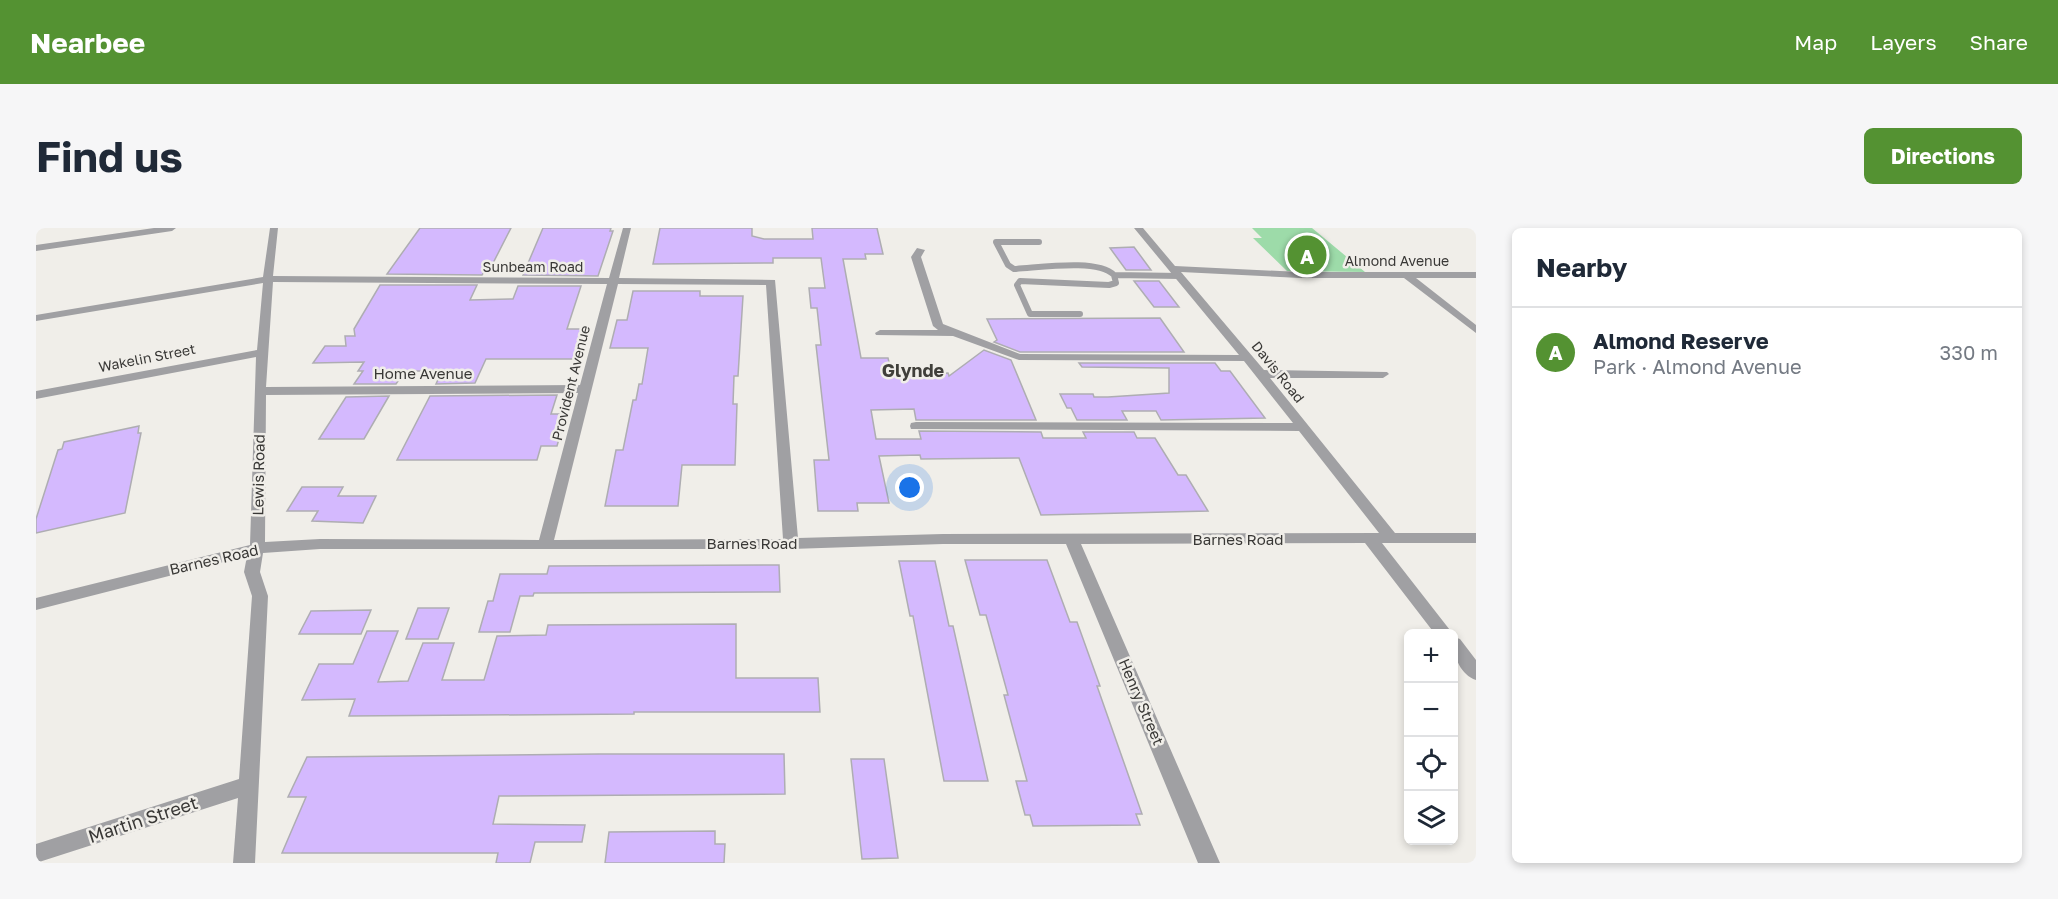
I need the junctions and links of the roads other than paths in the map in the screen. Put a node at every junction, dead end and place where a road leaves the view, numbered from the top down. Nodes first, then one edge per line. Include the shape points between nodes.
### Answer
1 (172, 228) edge
2 (274, 228) edge
3 (627, 228) edge
4 (1138, 228) edge
5 (1039, 242) dead end
6 (36, 248) edge
7 (920, 250) dead end
8 (1014, 269) junction
9 (1177, 272) junction
10 (1114, 275) junction
11 (1406, 275) junction
12 (1476, 275) edge
13 (267, 279) junction
14 (1020, 281) junction
15 (612, 283) junction
16 (1080, 314) dead end
17 (36, 318) edge
18 (1476, 330) edge
19 (880, 333) dead end
20 (953, 333) junction
21 (263, 352) junction
22 (1247, 358) junction
23 (1261, 374) junction
24 (1383, 374) dead end
25 (584, 390) junction
26 (261, 391) junction
27 (36, 394) edge
28 (916, 426) dead end
29 (1303, 427) junction
30 (1391, 538) junction
31 (1476, 538) edge
32 (1370, 539) junction
33 (1072, 541) junction
34 (791, 544) junction
35 (545, 545) junction
36 (258, 548) junction
37 (36, 604) edge
38 (1442, 629) edge
39 (1458, 649) edge
40 (1476, 673) edge
41 (249, 785) junction
42 (36, 854) edge
43 (244, 863) edge
44 (1209, 863) edge

1 - 6 street
2 - 13 street, Lewis Road
3 - 15 street, Provident Avenue
4 - 9 street, Davis Road
5 - 8 lane via 996,242
7 - 20 street via 916,257 935,322
8 - 10 lane via 1085,264
8 - 14 lane
9 - 10 lane
9 - 11 street, Almond Avenue
9 - 22 street, Davis Road
10 - 14 lane via 1116,283 1096,286
11 - 12 street, Almond Avenue
11 - 18 street
13 - 15 street, Sunbeam Road
13 - 17 street, Sunbeam Road
13 - 21 street, Lewis Road
14 - 16 lane via 1017,285 1030,314
15 - 25 street, Provident Avenue
15 - 34 street, Sunbeam Road via 771,282
19 - 20 street
20 - 22 street via 1019,357
21 - 26 street, Lewis Road
21 - 27 street, Wakelin Street
22 - 23 street, Davis Road
23 - 24 street
23 - 29 street, Davis Road
25 - 26 street, Home Avenue
25 - 35 street, Provident Avenue
26 - 36 street, Lewis Road
28 - 29 street
29 - 30 street, Davis Road
30 - 31 street, Barnes Road
30 - 32 street, Barnes Road
32 - 33 street, Barnes Road
32 - 38 street
33 - 34 street, Barnes Road via 943,539
33 - 44 street, Henry Street
34 - 35 street, Barnes Road
35 - 36 street, Barnes Road via 320,544
36 - 37 street, Barnes Road
36 - 41 street, Lewis Road via 251,577 260,596
39 - 40 street
41 - 42 street, Martin Street
41 - 43 street, Lewis Road

